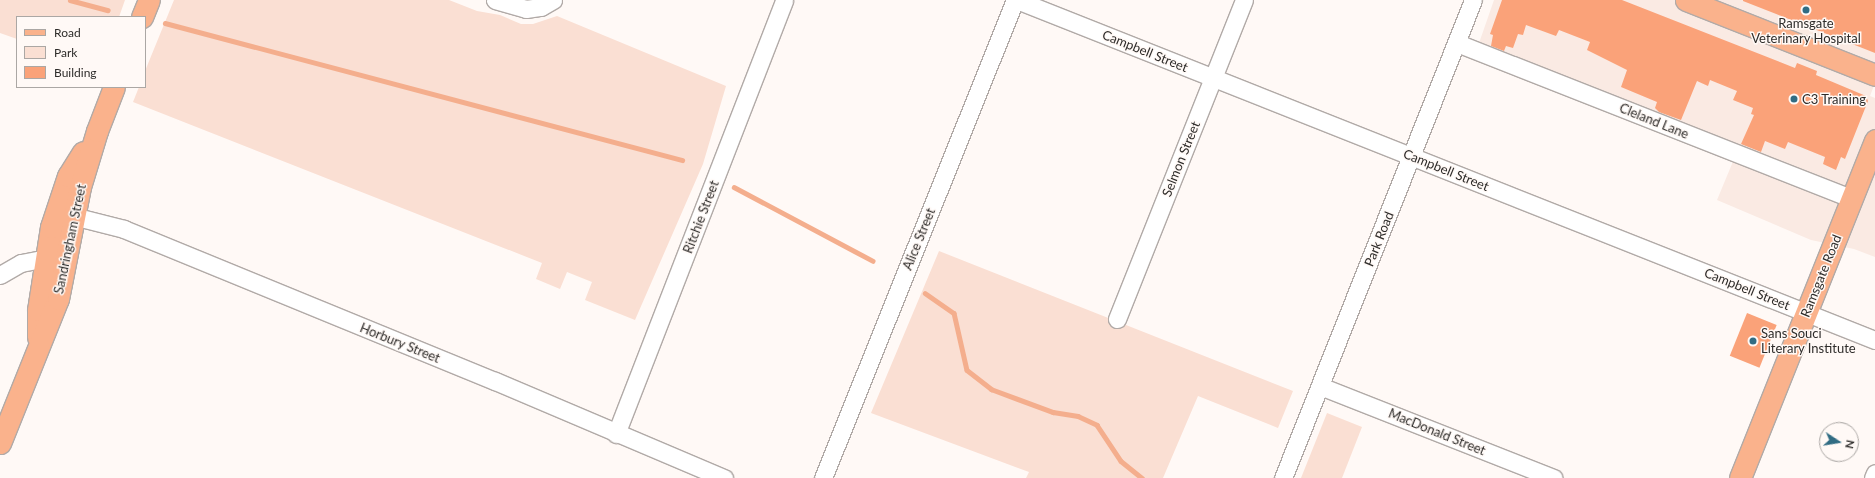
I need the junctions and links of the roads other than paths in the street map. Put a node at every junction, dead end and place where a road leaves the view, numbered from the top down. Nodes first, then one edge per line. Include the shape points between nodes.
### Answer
1 (149, 0) edge
2 (495, 0) edge
3 (554, 0) edge
4 (784, 0) edge
5 (1016, 0) edge
6 (1244, 0) edge
7 (1474, 0) edge
8 (1686, 0) edge
9 (142, 16) edge
10 (1457, 43) junction
11 (1875, 75) edge
12 (1213, 79) junction
13 (114, 88) edge
14 (97, 132) junction
15 (1875, 140) edge
16 (1412, 156) junction
17 (1851, 198) junction
18 (73, 216) junction
19 (55, 259) junction
20 (0, 275) edge
21 (1806, 313) junction
22 (1117, 319) dead end
23 (1875, 340) edge
24 (1320, 386) junction
25 (616, 434) junction
26 (0, 443) edge
27 (1875, 473) edge
28 (724, 478) edge
29 (823, 478) edge
30 (1283, 478) edge
31 (1554, 478) edge
32 (1740, 478) edge
33 (1873, 478) edge

1 - 9 main road
2 - 3 street via 526,9 541,7
4 - 25 street, Ritchie Street
5 - 12 street, Campbell Street
5 - 29 street, Alice Street
6 - 12 street, Selmon Street
7 - 10 street, Park Road
8 - 11 main road
10 - 16 street, Park Road
10 - 17 street, Cleland Lane
12 - 16 street, Campbell Street
12 - 22 street, Selmon Street
13 - 14 main road, Sandringham Street
14 - 18 main road, Sandringham Street
14 - 19 main road, Sandringham Street via 68,176 51,227
15 - 17 main road, Ramsgate Road
16 - 21 street, Campbell Street
16 - 24 street, Park Road
17 - 21 main road, Ramsgate Road
18 - 19 main road, Sandringham Street
18 - 25 street, Horbury Street via 124,229 495,381
19 - 20 street via 21,263
19 - 26 main road, Sandringham Street via 58,299
21 - 23 street, Campbell Street
21 - 32 main road, Ramsgate Road
24 - 30 street, Park Road
24 - 31 street, MacDonald Street
25 - 28 street, Horbury Street
27 - 33 street

